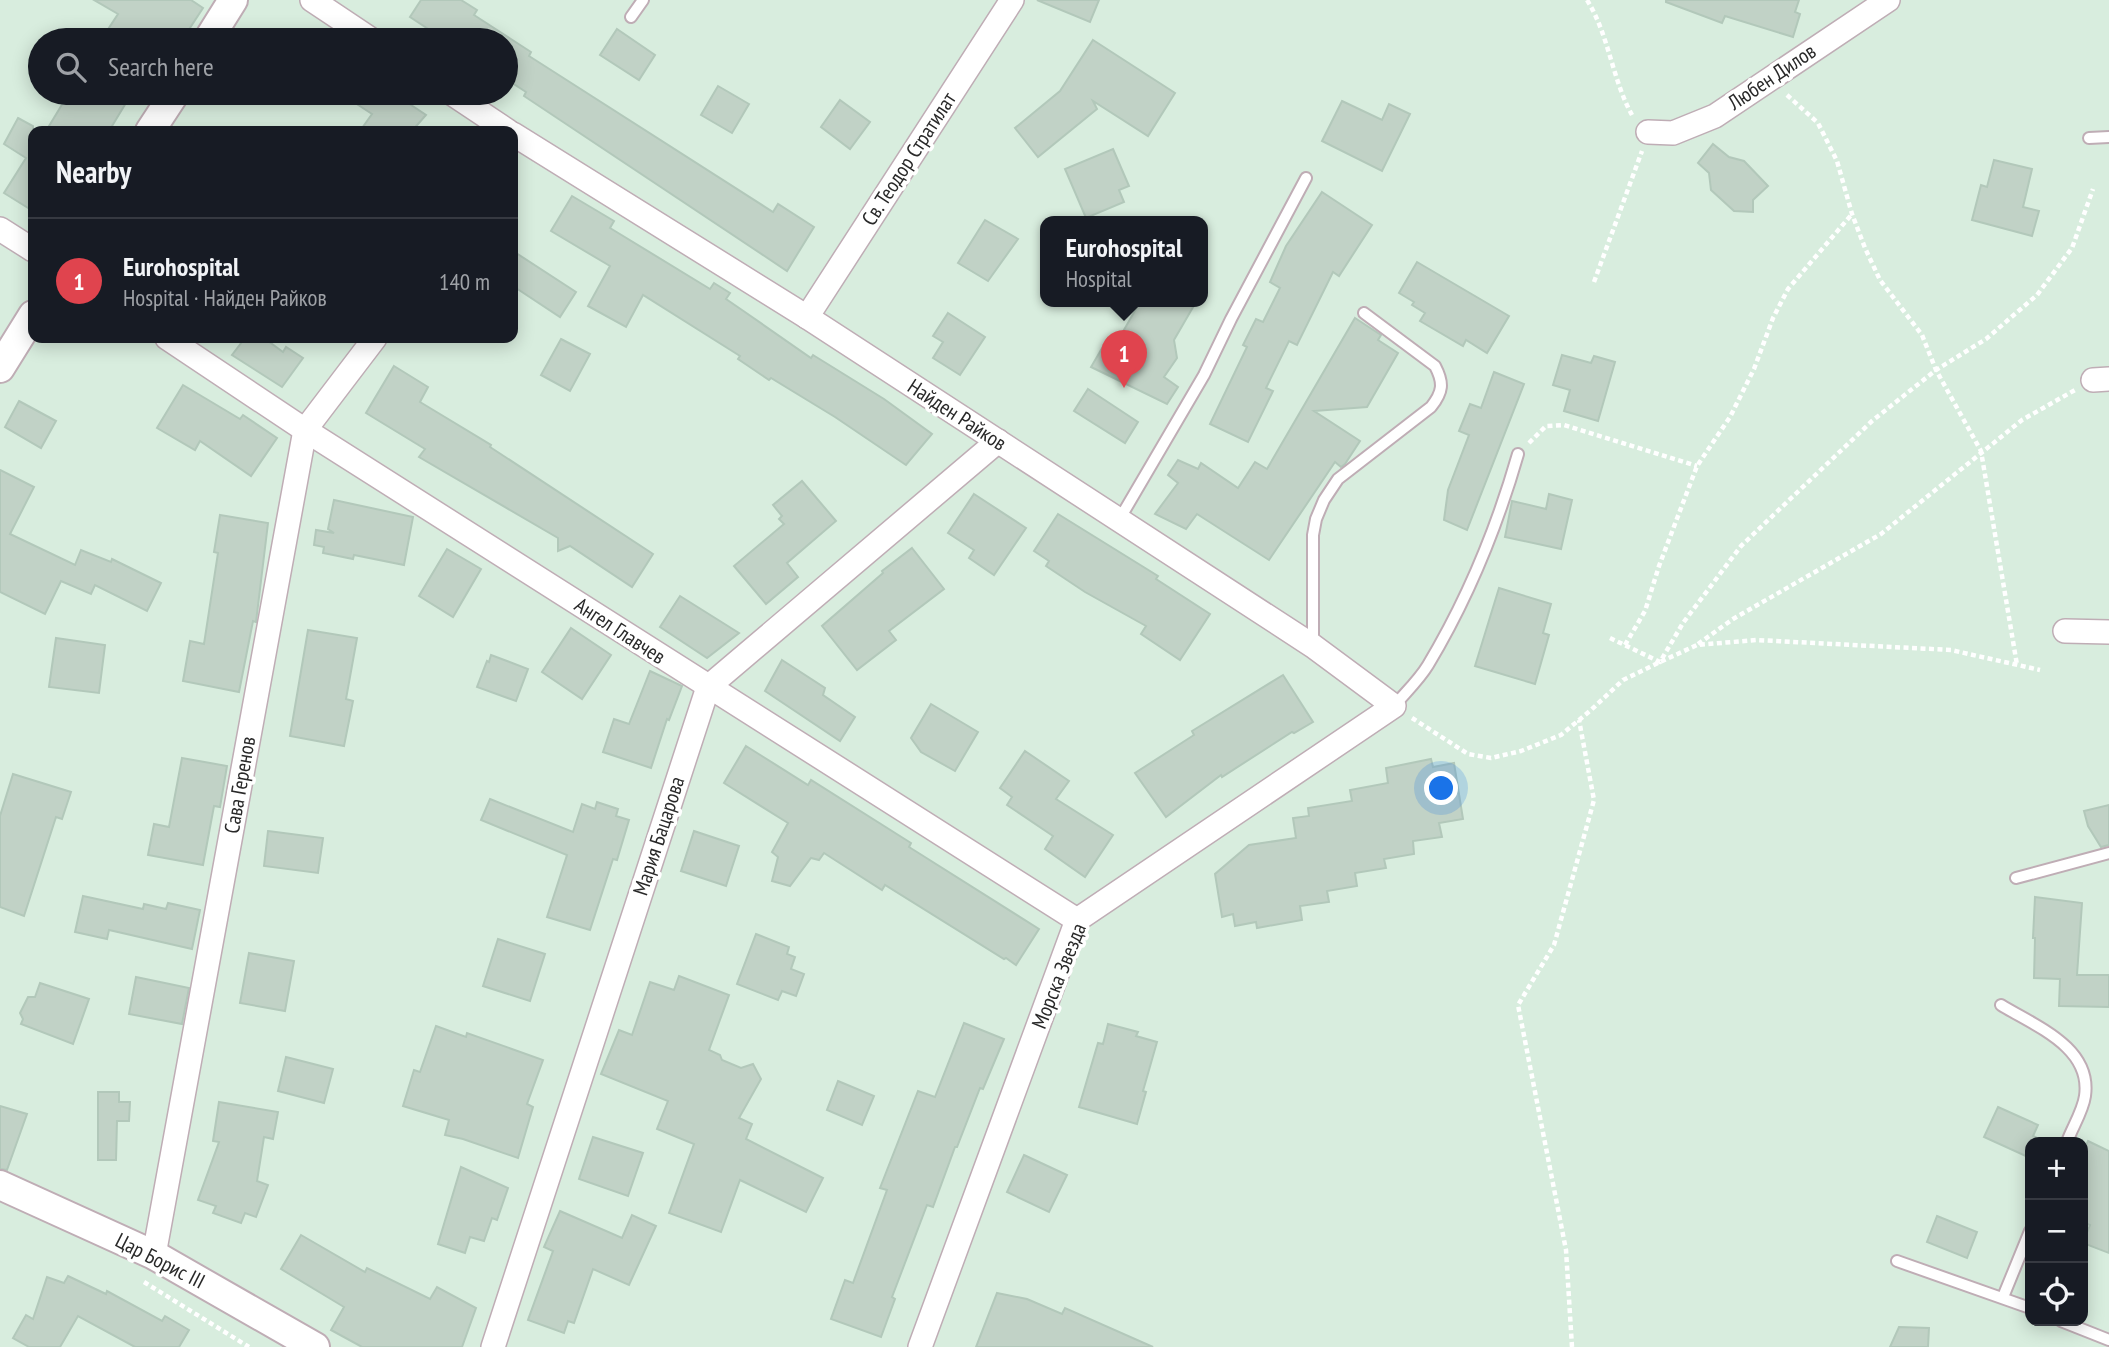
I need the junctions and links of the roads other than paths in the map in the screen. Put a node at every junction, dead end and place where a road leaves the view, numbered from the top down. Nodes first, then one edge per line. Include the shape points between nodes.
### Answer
1 (233, 0) edge
2 (312, 0) edge
3 (643, 0) edge
4 (1012, 0) edge
5 (1888, 0) edge
6 (631, 18) dead end
7 (216, 28) edge
8 (354, 28) edge
9 (167, 105) edge
10 (467, 105) edge
11 (153, 126) edge
12 (494, 126) edge
13 (1648, 132) road end
14 (2109, 137) edge
15 (2089, 138) dead end
16 (518, 143) edge
17 (1306, 178) dead end
18 (0, 229) edge
19 (28, 247) edge
20 (1364, 313) dead end
21 (807, 317) junction
22 (28, 323) edge
23 (174, 343) edge
24 (371, 343) edge
25 (0, 368) edge
26 (304, 430) junction
27 (998, 441) junction
28 (1518, 454) road end
29 (1119, 520) junction
30 (2065, 631) dead end
31 (2109, 632) edge
32 (1313, 646) junction
33 (708, 687) junction
34 (1394, 706) junction
35 (2109, 853) edge
36 (2016, 878) dead end
37 (1077, 920) junction
38 (2001, 1005) dead end
39 (2069, 1137) edge
40 (0, 1185) edge
41 (2025, 1243) edge
42 (154, 1255) junction
43 (1897, 1261) dead end
44 (2003, 1297) junction
45 (2025, 1306) edge
46 (2074, 1326) edge
47 (2109, 1340) edge
48 (315, 1347) edge
49 (493, 1347) edge
50 (920, 1347) edge

1 - 7 street
2 - 8 street
3 - 6 lane
4 - 21 street, Св. Теодор Стратилат
5 - 13 street, Любен Дилов via 1715,116 1672,133
9 - 11 street
10 - 12 street, Найден Райков
14 - 15 lane
16 - 21 street, Найден Райков
17 - 29 lane via 1204,375
18 - 19 street
20 - 32 lane via 1435,366 1442,379 1441,394 1431,407 1338,479 1324,500 1313,535
21 - 27 street, Найден Райков
22 - 25 street
23 - 26 street, Ангел Главчев
24 - 26 street, Сава Геренов
26 - 33 street, Ангел Главчев
26 - 42 street, Сава Геренов
27 - 29 street, Найден Райков
27 - 33 street
28 - 34 lane via 1474,576 1427,667
29 - 32 street, Найден Райков
30 - 31 street
32 - 34 street, Найден Райков
33 - 37 street, Ангел Главчев
33 - 49 street, Мария Бацарова
34 - 37 street, Морска Звезда
35 - 36 lane
37 - 50 street, Морска Звезда
38 - 39 lane via 2064,1043 2074,1054 2084,1076 2085,1097
40 - 42 street, Цар Борис III
41 - 44 lane
42 - 48 street, Цар Борис III
43 - 44 lane
44 - 45 lane
46 - 47 lane

